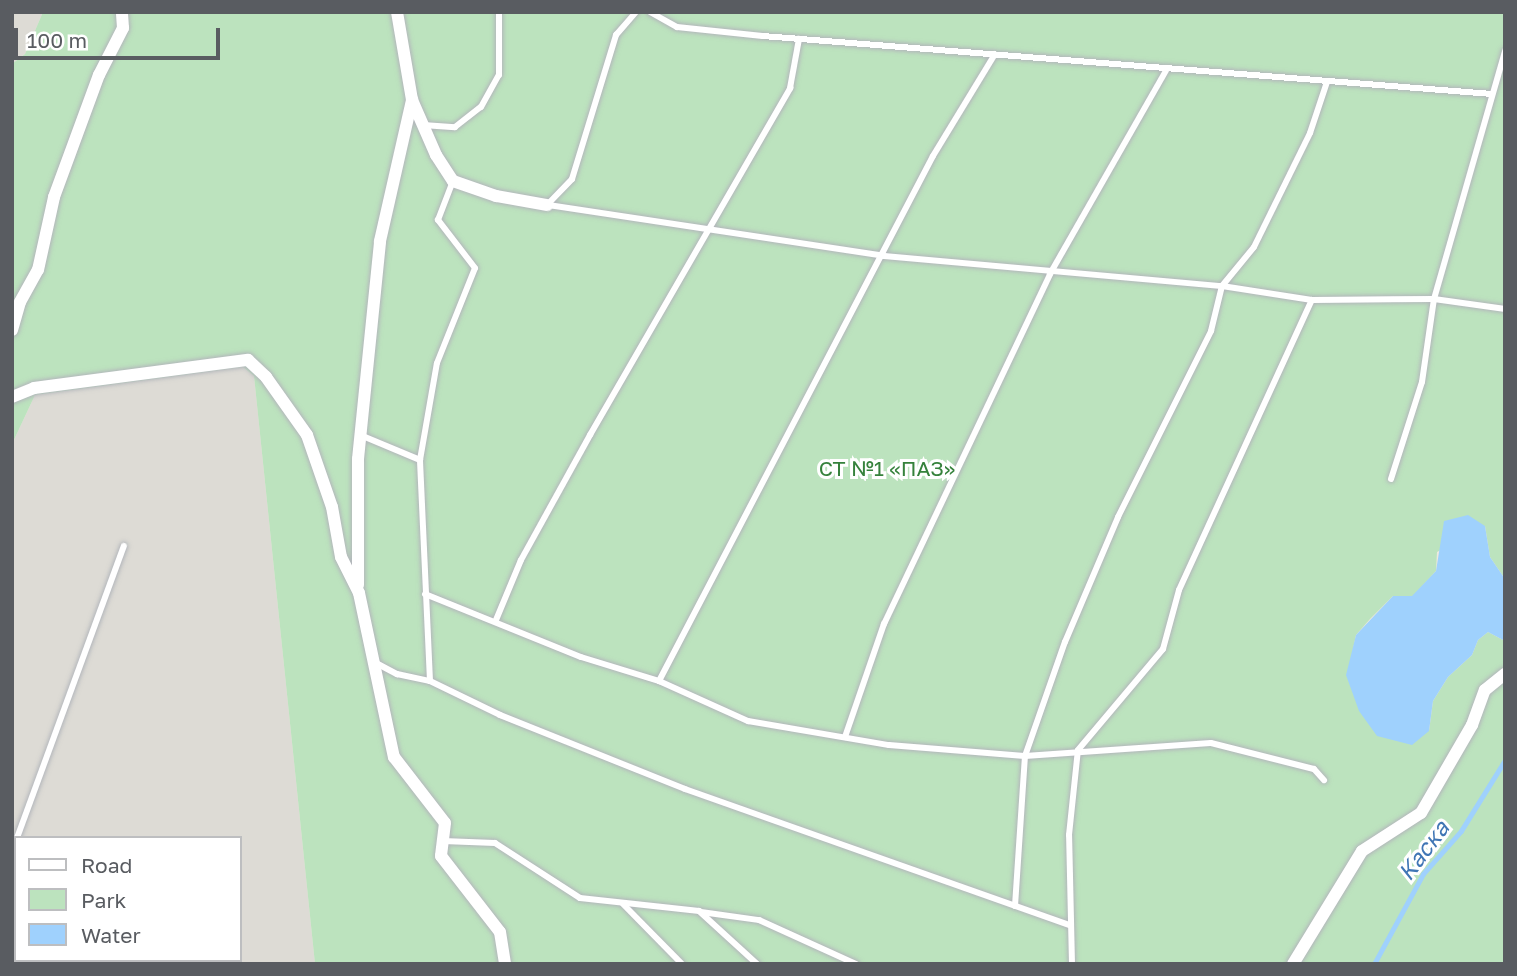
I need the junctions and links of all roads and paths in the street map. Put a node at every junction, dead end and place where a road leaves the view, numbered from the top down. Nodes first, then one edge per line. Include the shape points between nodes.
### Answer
1 (122, 12) edge
2 (397, 12) edge
3 (499, 12) edge
4 (636, 12) edge
5 (650, 12) edge
6 (799, 39) junction
7 (1505, 51) edge
8 (995, 54) junction
9 (1166, 71) junction
10 (1327, 82) junction
11 (1492, 94) junction
12 (412, 100) junction
13 (423, 125) junction
14 (453, 181) junction
15 (547, 205) junction
16 (706, 232) junction
17 (884, 256) junction
18 (1050, 274) junction
19 (1222, 286) junction
20 (1434, 299) junction
21 (1312, 300) junction
22 (1505, 309) edge
23 (12, 330) edge
24 (12, 397) edge
25 (360, 435) junction
26 (420, 460) junction
27 (1391, 479) dead end
28 (124, 546) dead end
29 (359, 593) junction
30 (425, 594) junction
31 (496, 620) junction
32 (374, 663) junction
33 (1505, 674) edge
34 (430, 681) junction
35 (659, 681) junction
36 (845, 737) junction
37 (1078, 750) junction
38 (1025, 756) junction
39 (1324, 780) dead end
40 (17, 836) edge
41 (443, 841) junction
42 (623, 904) junction
43 (1015, 906) junction
44 (699, 911) junction
45 (1070, 925) junction
46 (505, 964) edge
47 (682, 964) edge
48 (757, 964) edge
49 (856, 964) edge
50 (1072, 964) edge
51 (1293, 964) edge

1 - 23 street via 123,28 99,75 54,197 38,270 20,302
2 - 12 street
3 - 13 lane via 499,75 481,107 455,127
4 - 15 lane via 616,35 572,179
5 - 6 lane via 677,27
6 - 8 lane
6 - 16 lane via 790,88
7 - 11 lane
8 - 9 lane
8 - 17 lane via 933,156
9 - 10 lane
9 - 18 lane
10 - 11 lane
10 - 19 lane via 1310,133 1254,247
11 - 20 lane
12 - 13 street
12 - 25 street via 380,242
13 - 14 street
14 - 15 street via 496,196
14 - 26 lane via 438,220 475,268 437,363
15 - 16 lane
16 - 17 lane
16 - 31 lane via 527,549
17 - 18 lane
17 - 35 lane
18 - 19 lane
18 - 36 lane via 884,624
19 - 21 lane
19 - 38 lane via 1211,331 1118,517 1065,642
20 - 21 lane
20 - 22 lane
20 - 27 lane via 1422,382
21 - 37 lane via 1179,590 1163,649
24 - 29 street via 34,388 248,360 266,377 307,435 332,507 341,557
25 - 26 lane
25 - 29 street via 355,542
26 - 30 lane
28 - 40 lane
29 - 32 street
30 - 31 lane
30 - 34 lane
31 - 35 lane via 581,657
32 - 34 lane
32 - 41 street via 394,757 445,823
33 - 51 street via 1485,690 1472,725 1421,813 1362,851
34 - 43 lane via 500,715 685,789
35 - 36 lane via 748,721
36 - 38 lane
37 - 38 lane
37 - 39 lane via 1211,743 1314,769
37 - 45 lane via 1069,835
38 - 43 lane
41 - 42 lane via 495,843 580,898
41 - 46 street via 441,856 500,932
42 - 44 lane
42 - 47 lane
43 - 45 lane
44 - 48 lane
44 - 49 lane via 758,920
45 - 50 lane

